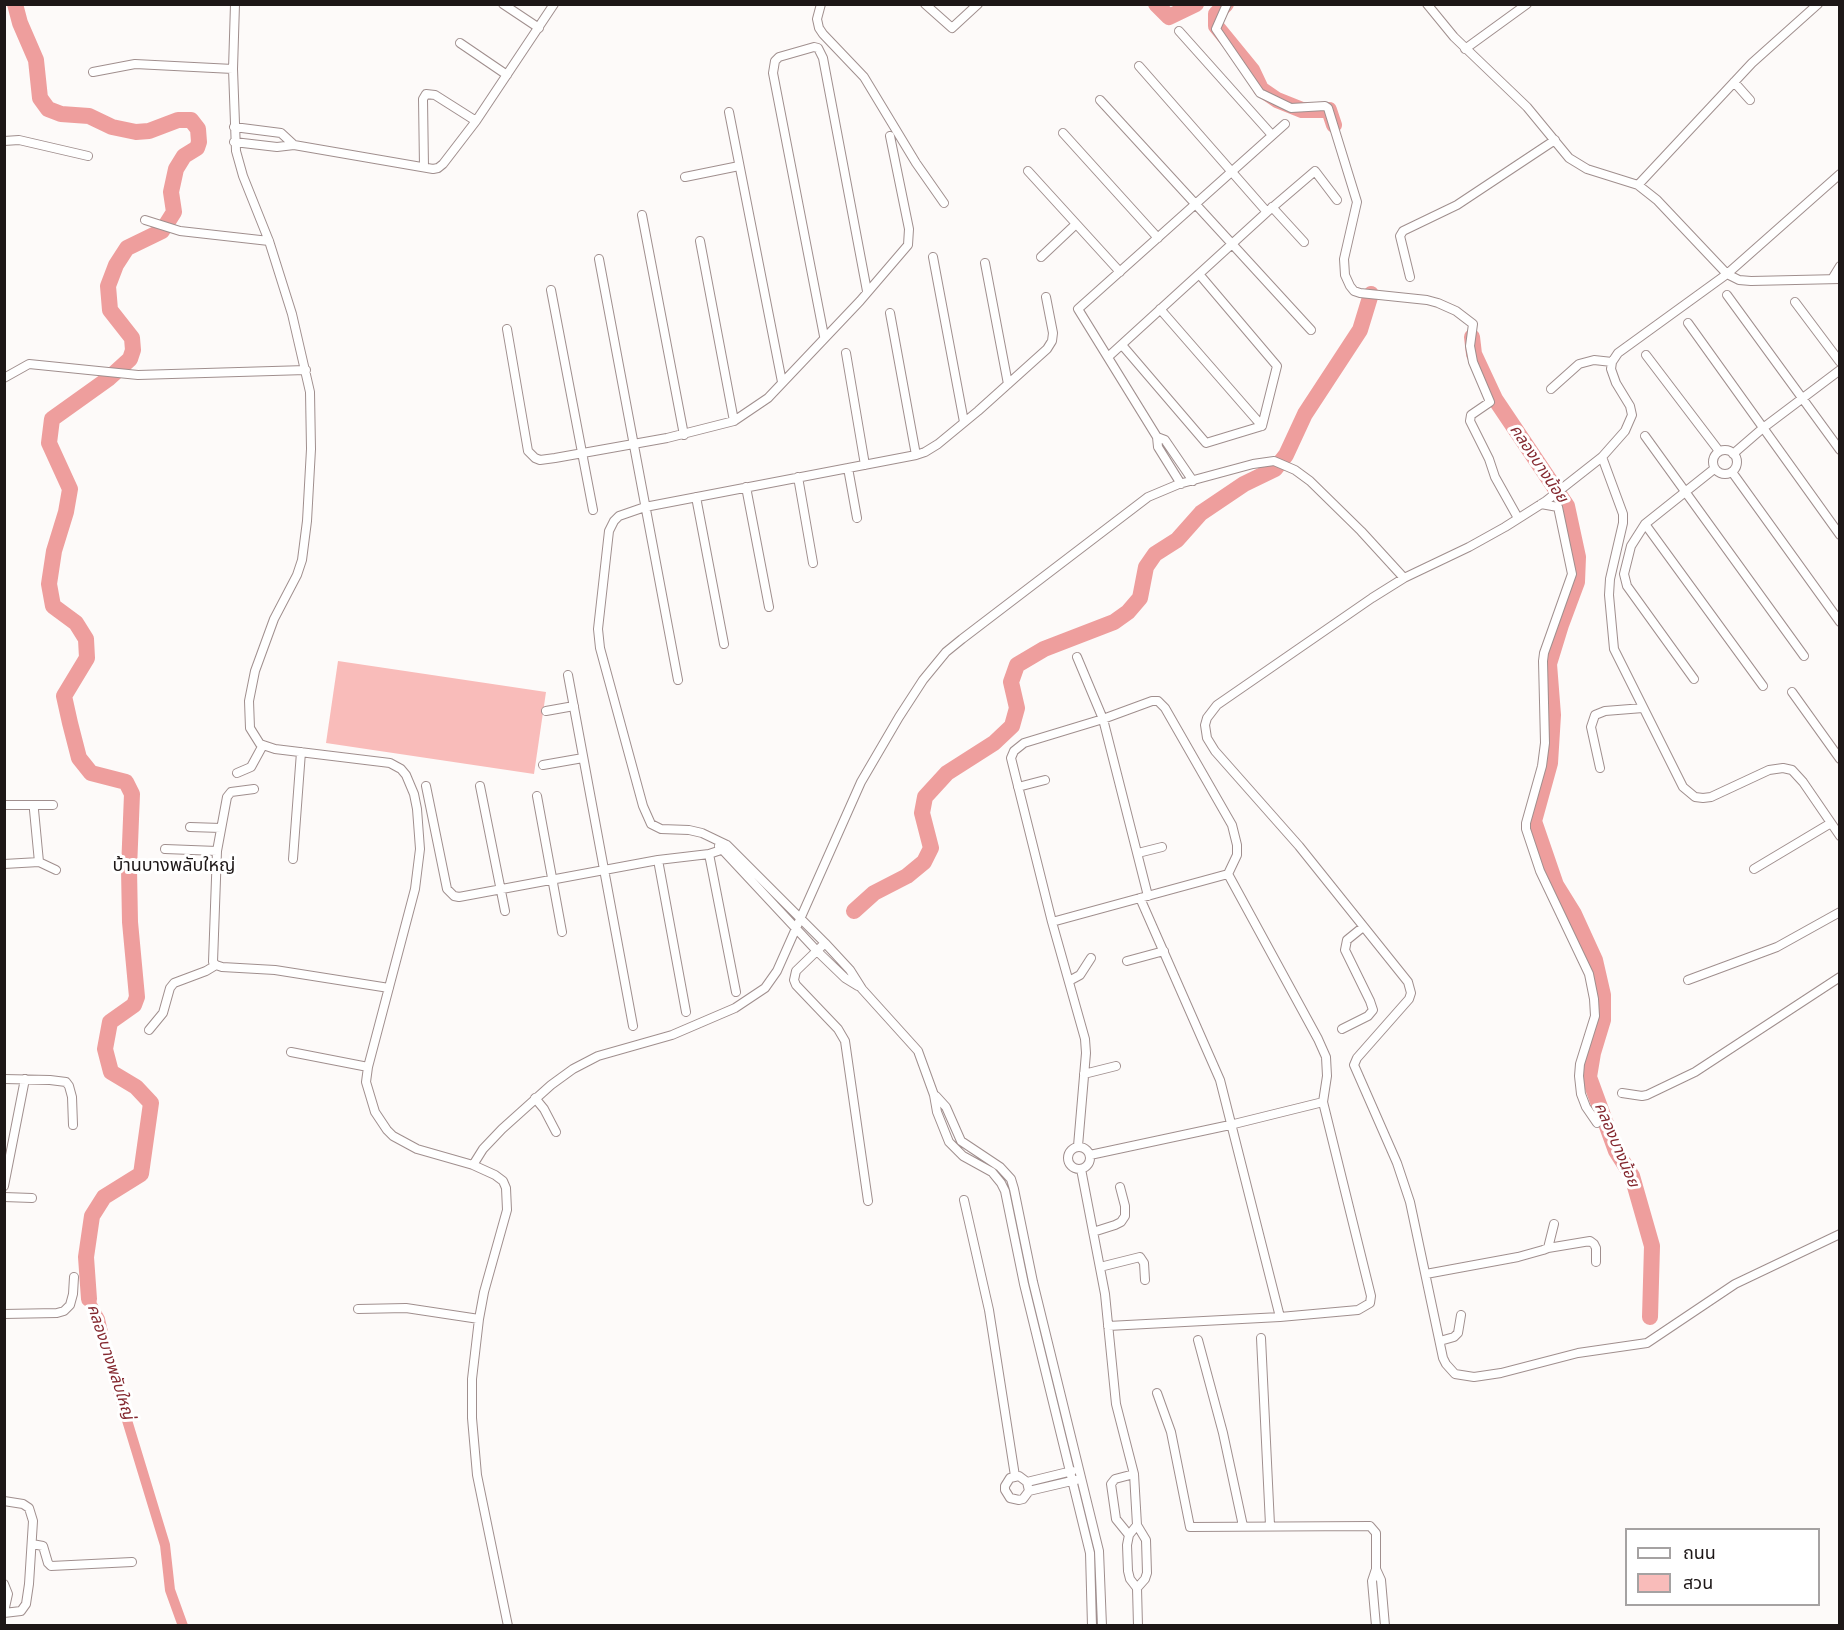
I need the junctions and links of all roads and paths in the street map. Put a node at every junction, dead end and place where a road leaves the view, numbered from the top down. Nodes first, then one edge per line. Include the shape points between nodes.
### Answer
1 (235, 4) edge
2 (503, 4) edge
3 (554, 4) edge
4 (821, 4) edge
5 (925, 4) edge
6 (978, 4) edge
7 (1227, 4) edge
8 (1527, 4) edge
9 (1818, 4) edge
10 (1432, 6) edge
11 (539, 28) junction
12 (1179, 31) dead end
13 (459, 43) dead end
14 (1465, 48) junction
15 (1139, 66) dead end
16 (233, 69) junction
17 (93, 72) dead end
18 (507, 75) junction
19 (1734, 82) junction
20 (1100, 100) dead end
21 (1750, 100) dead end
22 (729, 112) dead end
23 (476, 121) junction
24 (1285, 124) dead end
25 (234, 127) junction
26 (1063, 133) dead end
27 (1272, 135) junction
28 (890, 136) dead end
29 (1555, 140) junction
30 (4, 141) edge
31 (234, 142) junction
32 (294, 145) junction
33 (88, 156) dead end
34 (739, 166) junction
35 (424, 167) junction
36 (1028, 171) dead end
37 (1232, 172) junction
38 (1839, 174) edge
39 (684, 177) dead end
40 (1638, 185) junction
41 (1337, 201) dead end
42 (944, 203) dead end
43 (1196, 204) junction
44 (1270, 209) junction
45 (642, 215) dead end
46 (145, 220) dead end
47 (1076, 224) junction
48 (1158, 238) junction
49 (269, 241) junction
50 (700, 241) dead end
51 (1304, 242) dead end
52 (1232, 244) junction
53 (933, 257) dead end
54 (1041, 257) dead end
55 (599, 259) dead end
56 (985, 263) dead end
57 (1839, 266) edge
58 (1120, 272) junction
59 (1199, 274) junction
60 (1727, 274) junction
61 (1410, 277) dead end
62 (1836, 279) edge
63 (551, 290) dead end
64 (867, 291) junction
65 (1727, 295) dead end
66 (1046, 297) dead end
67 (1795, 302) dead end
68 (1160, 309) junction
69 (891, 313) dead end
70 (1688, 323) dead end
71 (507, 330) dead end
72 (1311, 330) dead end
73 (824, 336) junction
74 (1122, 345) junction
75 (846, 354) dead end
76 (1646, 355) dead end
77 (1108, 357) junction
78 (1612, 362) junction
79 (1839, 362) edge
80 (306, 370) junction
81 (1839, 370) edge
82 (4, 378) edge
83 (782, 382) junction
84 (1008, 384) junction
85 (1551, 389) dead end
86 (1801, 398) junction
87 (734, 421) junction
88 (964, 422) junction
89 (1262, 426) junction
90 (1763, 428) junction
91 (684, 435) junction
92 (1645, 436) dead end
93 (1157, 438) junction
94 (633, 443) junction
95 (1839, 450) edge
96 (1719, 451) junction
97 (582, 453) junction
98 (1733, 454) junction
99 (916, 455) junction
100 (1602, 457) junction
101 (865, 465) junction
102 (848, 468) junction
103 (1714, 469) junction
104 (1732, 472) junction
105 (798, 477) junction
106 (1193, 481) junction
107 (1181, 484) junction
108 (746, 487) junction
109 (1685, 494) junction
110 (696, 497) junction
111 (1543, 502) junction
112 (645, 507) junction
113 (593, 510) dead end
114 (857, 518) dead end
115 (1518, 518) junction
116 (1645, 525) junction
117 (1839, 535) edge
118 (813, 563) dead end
119 (1404, 578) junction
120 (769, 607) dead end
121 (1839, 622) edge
122 (724, 644) dead end
123 (1804, 656) dead end
124 (1077, 657) dead end
125 (568, 675) dead end
126 (1694, 679) dead end
127 (678, 680) dead end
128 (1763, 686) dead end
129 (1792, 692) dead end
130 (574, 706) junction
131 (1643, 708) junction
132 (546, 711) dead end
133 (1103, 719) junction
134 (263, 746) junction
135 (301, 752) junction
136 (583, 758) junction
137 (1839, 759) edge
138 (543, 765) dead end
139 (1600, 768) dead end
140 (237, 773) dead end
141 (1045, 780) dead end
142 (426, 786) dead end
143 (480, 786) dead end
144 (1018, 787) junction
145 (254, 789) dead end
146 (537, 796) dead end
147 (4, 805) edge
148 (53, 805) dead end
149 (34, 810) dead end
150 (1831, 823) junction
151 (190, 826) dead end
152 (221, 828) junction
153 (1839, 836) edge
154 (1162, 847) dead end
155 (724, 848) junction
156 (165, 849) dead end
157 (217, 850) junction
158 (1138, 853) junction
159 (709, 854) junction
160 (293, 859) dead end
161 (658, 860) junction
162 (39, 862) junction
163 (4, 864) edge
164 (1754, 869) dead end
165 (56, 870) dead end
166 (604, 870) junction
167 (1228, 874) junction
168 (552, 879) junction
169 (500, 889) junction
170 (1149, 896) junction
171 (1140, 898) junction
172 (505, 910) dead end
173 (1839, 912) edge
174 (800, 918) junction
175 (1052, 922) junction
176 (1363, 927) junction
177 (796, 928) junction
178 (562, 932) dead end
179 (825, 943) junction
180 (817, 951) junction
181 (1164, 951) junction
182 (1091, 958) dead end
183 (1127, 961) dead end
184 (216, 965) junction
185 (1839, 978) edge
186 (1688, 980) dead end
187 (1069, 981) junction
188 (389, 988) junction
189 (862, 989) junction
190 (736, 992) dead end
191 (686, 1012) dead end
192 (633, 1026) dead end
193 (1342, 1029) dead end
194 (149, 1030) dead end
195 (291, 1052) dead end
196 (1116, 1066) dead end
197 (368, 1067) junction
198 (1084, 1074) junction
199 (4, 1079) edge
200 (25, 1079) junction
201 (1622, 1093) dead end
202 (934, 1095) junction
203 (535, 1098) junction
204 (1323, 1102) junction
205 (1597, 1123) dead end
206 (73, 1125) dead end
207 (1230, 1125) junction
208 (556, 1132) dead end
209 (1078, 1146) junction
210 (1090, 1155) junction
211 (985, 1157) junction
212 (980, 1165) junction
213 (473, 1166) junction
214 (1081, 1169) junction
215 (4, 1186) edge
216 (1120, 1187) dead end
217 (4, 1197) edge
218 (32, 1198) dead end
219 (964, 1200) dead end
220 (868, 1201) dead end
221 (1554, 1224) dead end
222 (1093, 1232) junction
223 (1839, 1234) edge
224 (1548, 1248) junction
225 (1596, 1262) dead end
226 (1100, 1267) junction
227 (1426, 1275) junction
228 (74, 1277) dead end
229 (1145, 1280) dead end
230 (1033, 1282) junction
231 (1024, 1284) junction
232 (358, 1310) dead end
233 (4, 1314) edge
234 (1461, 1315) dead end
235 (1280, 1317) junction
236 (479, 1319) junction
237 (1108, 1326) junction
238 (1261, 1338) dead end
239 (1198, 1340) dead end
240 (1440, 1341) junction
241 (1157, 1393) dead end
242 (1079, 1470) junction
243 (1070, 1472) junction
244 (1134, 1474) junction
245 (1015, 1476) junction
246 (1082, 1479) junction
247 (1072, 1481) junction
248 (1027, 1482) junction
249 (1029, 1491) junction
250 (4, 1501) edge
251 (1137, 1525) junction
252 (1269, 1525) junction
253 (1243, 1526) junction
254 (1129, 1535) junction
255 (32, 1544) junction
256 (1099, 1551) junction
257 (1090, 1553) junction
258 (132, 1563) dead end
259 (1376, 1569) junction
260 (4, 1584) edge
261 (1137, 1588) junction
262 (4, 1613) edge
263 (507, 1626) edge
264 (1092, 1626) edge
265 (1102, 1626) edge
266 (1138, 1626) edge
267 (1376, 1626) edge
268 (1385, 1626) edge

1 - 16 street
2 - 11 street
3 - 11 street
4 - 42 street via 819,28 864,77
5 - 6 street via 952,28
7 - 115 street via 1216,30 1260,93 1291,108 1328,108 1357,202 1344,259 1350,286 1360,293 1438,303 1473,324 1473,362 1490,403 1469,419
8 - 14 street
9 - 19 street
10 - 14 street
11 - 18 street
12 - 27 street
13 - 18 street
14 - 29 street via 1527,107
15 - 37 street
16 - 17 street via 135,64
16 - 25 street
18 - 23 street
19 - 21 street
19 - 40 street
20 - 43 street
22 - 34 street
23 - 35 street via 443,164 433,169
23 - 35 street via 435,95 426,94
24 - 27 street
25 - 31 street
25 - 32 street via 281,133
26 - 48 street
27 - 37 street
28 - 64 street via 910,239
29 - 40 street via 1576,164
29 - 61 street via 1457,205 1403,231 1400,236
30 - 33 street via 20,140
31 - 32 street
31 - 49 street
32 - 35 street
34 - 39 street
34 - 83 street
36 - 47 street
37 - 43 street
37 - 44 street
38 - 60 street
40 - 60 street
41 - 44 street via 1315,171
43 - 48 street
43 - 52 street
44 - 51 street
44 - 52 street
45 - 91 street
46 - 49 street via 180,231
47 - 54 street
47 - 58 street
48 - 58 street
49 - 80 street
50 - 87 street
52 - 59 street
52 - 72 street
53 - 88 street
55 - 94 street
56 - 84 street
57 - 62 street
58 - 77 street via 1078,309
59 - 68 street
59 - 89 street via 1277,366
60 - 62 street via 1751,281
60 - 78 street via 1627,345
63 - 97 street
64 - 73 street
64 - 73 street via 823,58 814,47 779,57 773,73
65 - 86 street
66 - 84 street via 1052,341
67 - 79 street
68 - 74 street
68 - 89 street
69 - 99 street
70 - 90 street
71 - 97 street via 531,456 540,460
73 - 83 street
74 - 77 street
74 - 89 street via 1206,443
75 - 101 street
76 - 96 street
77 - 93 street
78 - 85 street via 1594,360 1579,364
78 - 100 street via 1612,376 1632,415 1625,431
80 - 82 street via 138,375 29,364
80 - 134 street via 311,449 302,560 274,619 255,671 249,701 250,728
81 - 86 street
83 - 87 street via 768,398
84 - 88 street
86 - 90 street
86 - 95 street
87 - 91 street
88 - 99 street via 938,444
90 - 98 street
90 - 117 street
91 - 94 street
92 - 109 street
93 - 106 street via 1165,440
93 - 107 street via 1158,447
94 - 97 street
94 - 112 street
96 - 98 street
96 - 103 street via 1713,461
97 - 113 street
98 - 104 street via 1737,461
99 - 101 street
100 - 111 street
100 - 131 street via 1623,514 1609,587 1611,637 1618,661
101 - 102 street
102 - 105 street
102 - 114 street
103 - 104 street via 1725,474
103 - 109 street
104 - 121 street
105 - 108 street
105 - 118 street
106 - 107 street
106 - 119 street via 1253,464 1274,461 1288,466 1310,481
107 - 174 street via 1148,496 946,652 923,680 866,774
108 - 110 street
108 - 120 street
109 - 116 street
109 - 123 street
110 - 112 street
110 - 122 street
111 - 115 street
111 - 205 street via 1558,507 1572,574 1544,652 1545,743 1526,830 1540,871 1589,974 1595,1016 1579,1076 1581,1094
112 - 127 street
112 - 155 street via 626,512 609,531 598,629 600,648 647,818 661,829 702,833
115 - 119 street via 1477,543
116 - 126 street via 1631,546 1625,580
116 - 128 street
119 - 176 street via 1217,705 1205,725 1215,752 1299,846
124 - 133 street
125 - 130 street
129 - 137 street
130 - 132 street
130 - 136 street
131 - 139 street via 1595,715 1591,727
131 - 150 street via 1688,793 1711,797 1769,770 1783,768 1792,770 1803,782
133 - 144 street via 1019,746 1011,758
133 - 158 street
133 - 167 street via 1152,701 1162,704 1232,825 1237,855
134 - 135 street
134 - 140 street via 251,766
135 - 160 street
135 - 188 street via 390,763 401,769 411,785 419,828 418,867
136 - 138 street
136 - 166 street
141 - 144 street
142 - 169 street via 447,889 459,897
143 - 169 street
144 - 175 street
145 - 152 street via 229,793
146 - 168 street
147 - 148 street
149 - 162 street
150 - 153 street
150 - 164 street
151 - 152 street
152 - 157 street
154 - 158 street
155 - 159 street
155 - 174 street
155 - 177 street
156 - 157 street
157 - 184 street via 212,957
158 - 170 street
159 - 161 street
159 - 190 street
161 - 166 street
161 - 191 street
162 - 163 street
162 - 165 street
166 - 168 street
166 - 192 street
167 - 170 street
167 - 204 street via 1318,1039 1328,1068
168 - 169 street
168 - 178 street
169 - 172 street
170 - 171 street
171 - 175 street
171 - 181 street
173 - 186 street via 1777,946
174 - 177 street
174 - 179 street
175 - 187 street
176 - 193 street via 1347,940 1345,950 1373,1010
176 - 227 street via 1410,988 1409,999 1354,1065 1397,1163
177 - 180 street
177 - 203 street via 774,977 756,995 672,1035 598,1056 564,1075
179 - 180 street
179 - 189 street
180 - 189 street
180 - 220 street via 796,971 794,980 845,1041
181 - 183 street
181 - 207 street via 1220,1080
182 - 187 street via 1080,975
184 - 188 street
184 - 194 street via 171,985 163,1013
185 - 201 street via 1695,1072 1647,1095
187 - 198 street via 1085,1039
188 - 197 street
189 - 202 street via 918,1051
195 - 197 street
196 - 198 street
197 - 213 street via 366,1082 371,1100 393,1136 417,1149
198 - 209 street
199 - 200 street
200 - 206 street via 66,1082 72,1097
200 - 215 street
202 - 211 street via 946,1107 961,1141
202 - 212 street via 949,1142
203 - 208 street
203 - 213 street via 491,1140
204 - 207 street
204 - 235 street via 1370,1303 1358,1310
207 - 210 street
207 - 235 street
209 - 210 street
209 - 214 street via 1067,1159 1074,1168
210 - 214 street via 1087,1166
211 - 212 street
211 - 230 street via 1011,1179
212 - 231 street via 998,1177 1005,1191
213 - 236 street via 499,1178 508,1197
214 - 222 street
216 - 222 street via 1125,1216 1115,1225
217 - 218 street
219 - 245 street via 989,1310
221 - 224 street
222 - 226 street
223 - 240 street via 1734,1284 1647,1343 1466,1377 1455,1374 1446,1364
224 - 225 street via 1590,1242 1596,1248
224 - 227 street
226 - 229 street via 1140,1257
226 - 237 street
227 - 240 street
228 - 233 street via 74,1294 64,1311
230 - 231 street
230 - 242 street
231 - 243 street
232 - 236 street via 406,1308
234 - 240 street via 1458,1334
235 - 237 street
236 - 263 street via 471,1419 477,1475
237 - 244 street via 1116,1404
238 - 252 street
239 - 253 street
241 - 253 street via 1171,1432 1190,1527
242 - 243 street
242 - 246 street
243 - 247 street
243 - 248 street
244 - 251 street
244 - 254 street via 1111,1484 1116,1519
245 - 248 street
245 - 249 street via 1005,1486 1010,1498 1023,1499
246 - 247 street
246 - 256 street
247 - 249 street
247 - 257 street
248 - 249 street
250 - 255 street via 29,1508
251 - 254 street
251 - 261 street via 1146,1540 1147,1573
252 - 253 street
252 - 259 street via 1370,1526 1376,1533
254 - 261 street via 1128,1570
255 - 258 street via 43,1546 51,1566
255 - 262 street via 26,1604 21,1611
256 - 257 street
256 - 265 street
257 - 264 street
259 - 267 street via 1372,1581
259 - 268 street via 1381,1580
260 - 262 street via 8,1594
261 - 266 street

